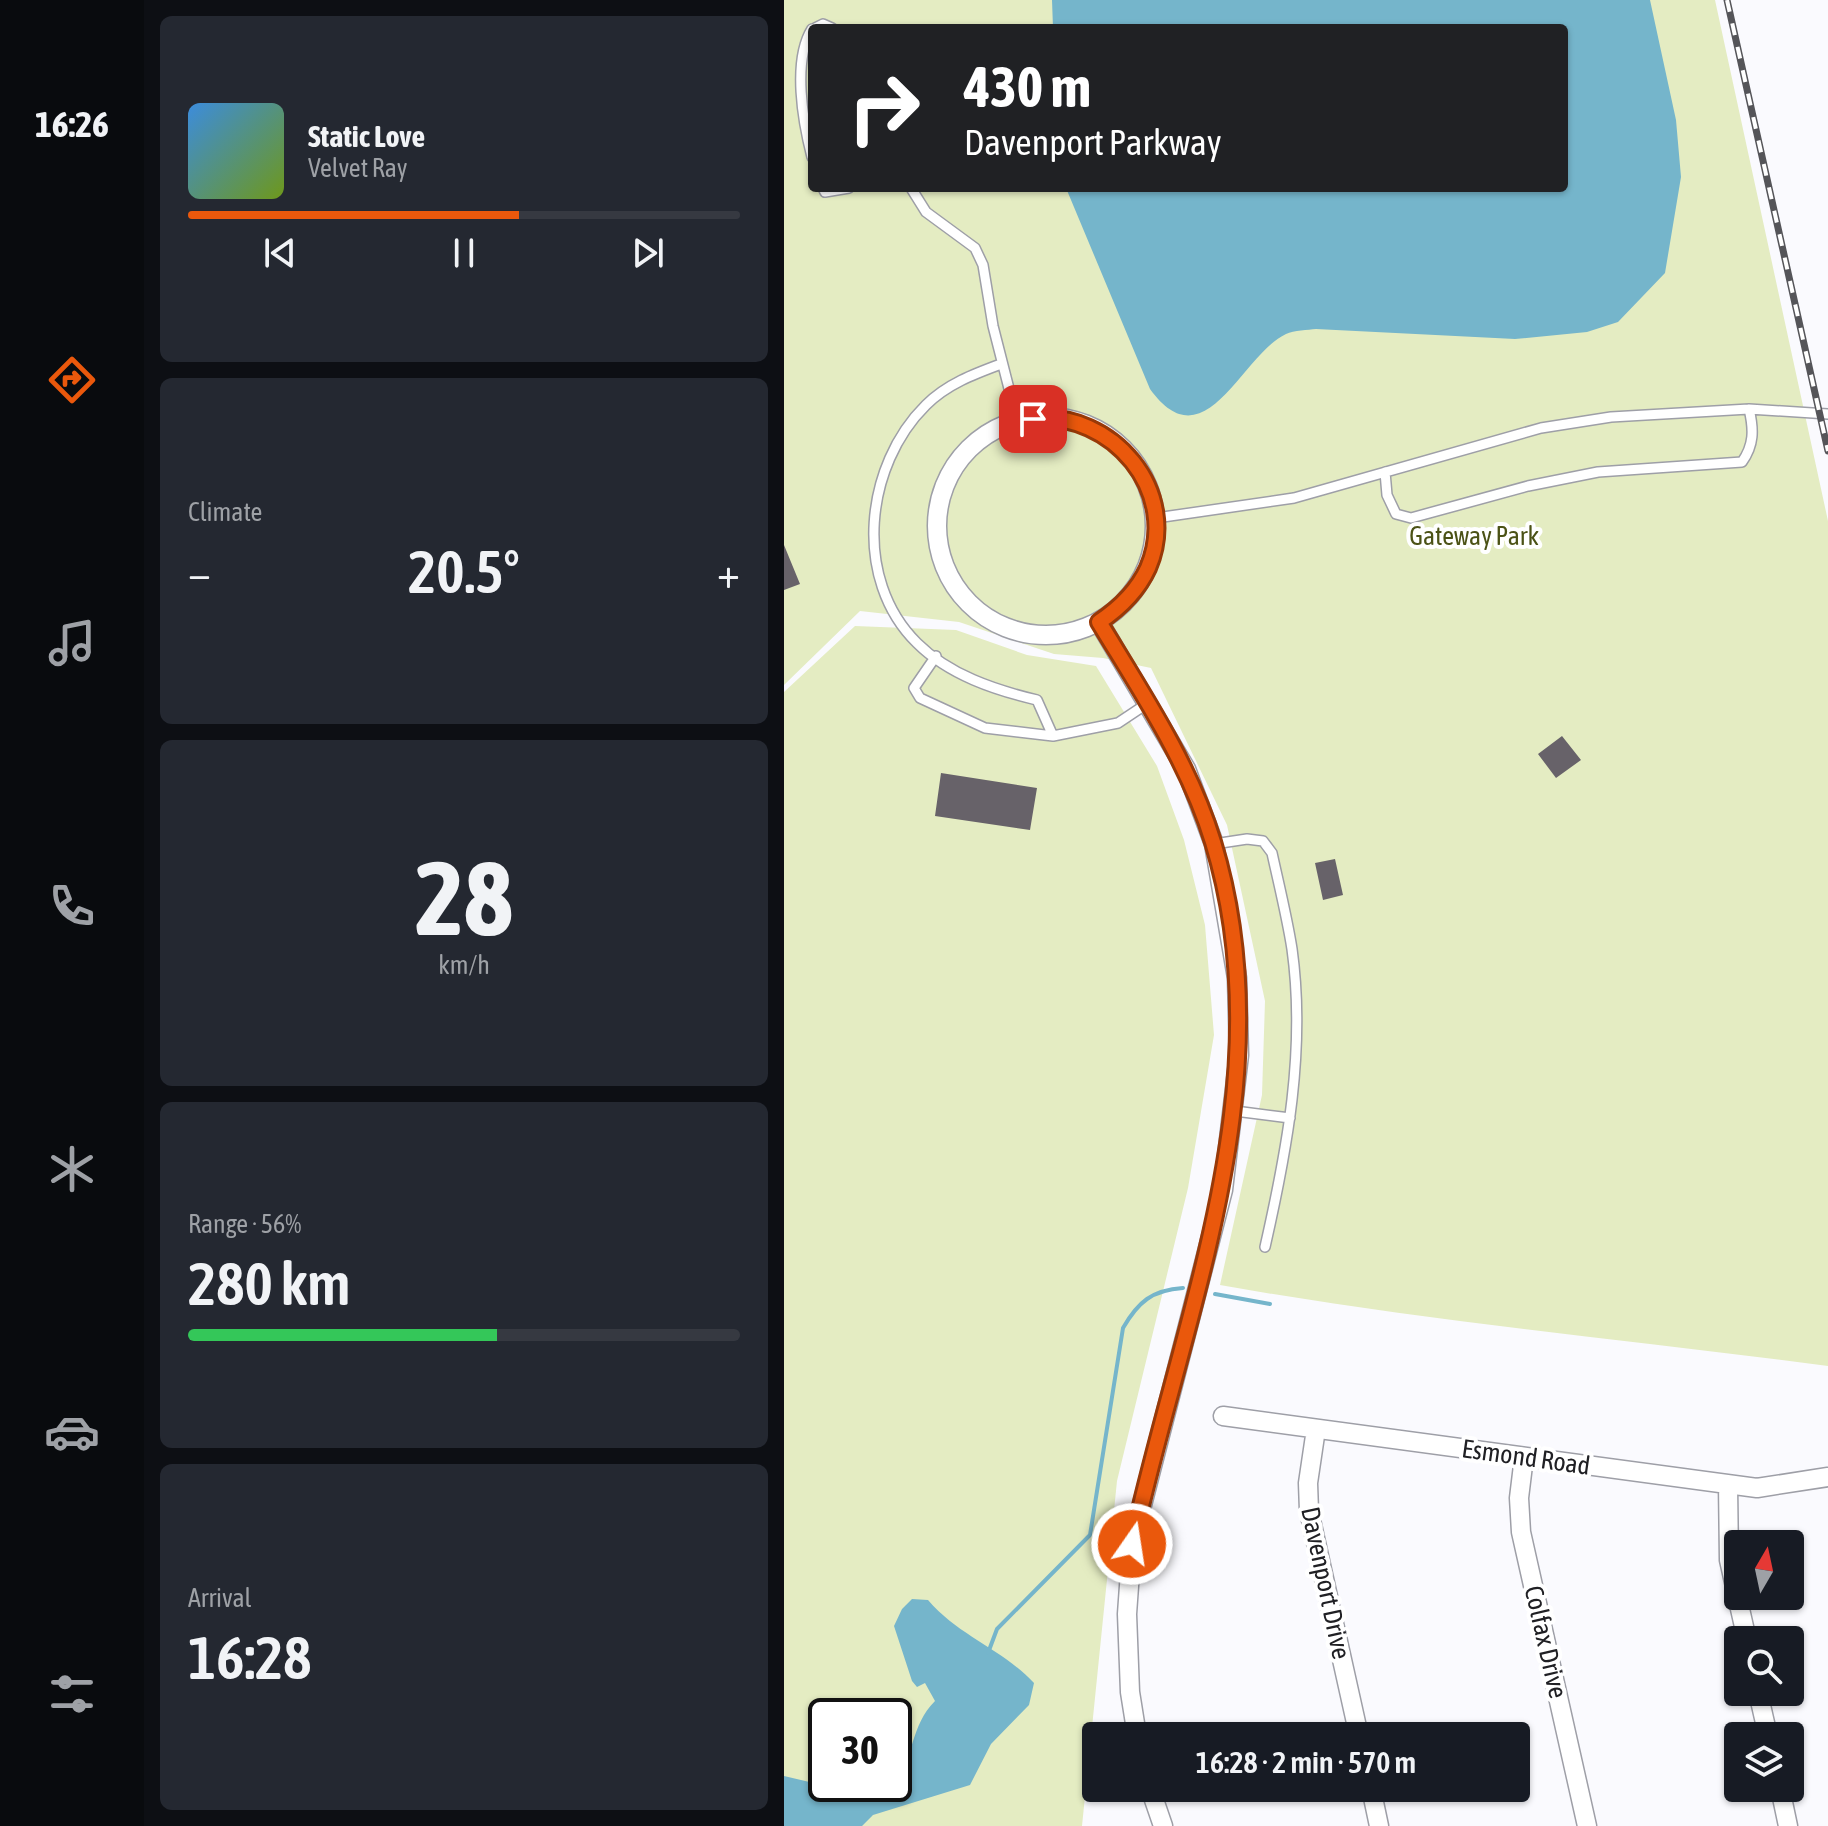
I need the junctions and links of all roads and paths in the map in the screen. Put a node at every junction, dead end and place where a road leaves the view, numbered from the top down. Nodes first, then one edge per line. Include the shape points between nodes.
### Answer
1 (808, 38) edge
2 (808, 134) edge
3 (914, 192) edge
4 (1001, 364) junction
5 (1749, 409) junction
6 (1828, 414) edge
7 (1017, 420) junction
8 (1385, 472) junction
9 (1156, 518) junction
10 (1099, 622) junction
11 (936, 656) junction
12 (1148, 703) junction
13 (1053, 736) junction
14 (1214, 844) junction
15 (1235, 1111) junction
16 (1290, 1118) junction
17 (1265, 1247) dead end
18 (1223, 1416) dead end
19 (1316, 1429) junction
20 (1524, 1457) junction
21 (1828, 1477) edge
22 (1728, 1484) junction
23 (1744, 1626) edge
24 (1135, 1722) edge
25 (1356, 1722) edge
26 (1155, 1802) edge
27 (1374, 1802) edge
28 (1783, 1802) edge
29 (1163, 1826) edge
30 (1379, 1826) edge
31 (1587, 1826) edge
32 (1788, 1826) edge

1 - 2 lane via 801,94
3 - 4 lane via 926,212 975,248 983,265
4 - 7 lane
4 - 11 lane via 959,380 927,404 894,443 875,498 876,565 890,606 917,643
5 - 6 lane
5 - 8 lane via 1611,417 1541,428
5 - 8 lane via 1751,450 1742,462 1598,472 1411,518 1396,514
7 - 9 street via 1081,422 1110,437 1133,459 1149,487
7 - 10 street via 971,446 948,478 937,515 944,567 975,609 1022,633 1048,636
8 - 9 lane via 1294,498
9 - 10 street via 1148,567 1120,608
10 - 12 street
11 - 13 lane via 991,689 1037,700
11 - 13 lane via 914,688 920,698 985,728
12 - 13 lane via 1118,723
12 - 14 street via 1186,769
14 - 15 street via 1237,978
14 - 16 lane via 1263,841 1272,853 1292,950 1297,1010
15 - 16 lane
15 - 24 street via 1223,1190 1132,1544 1127,1614
16 - 17 lane
18 - 19 street, Esmond Road
19 - 20 street, Esmond Road
19 - 25 street, Davenport Drive via 1309,1511
20 - 22 street, Esmond Road
20 - 31 street, Colfax Drive via 1521,1532
21 - 22 street, Esmond Road via 1770,1488
22 - 23 street via 1729,1560
26 - 29 street
27 - 30 street
28 - 32 street

